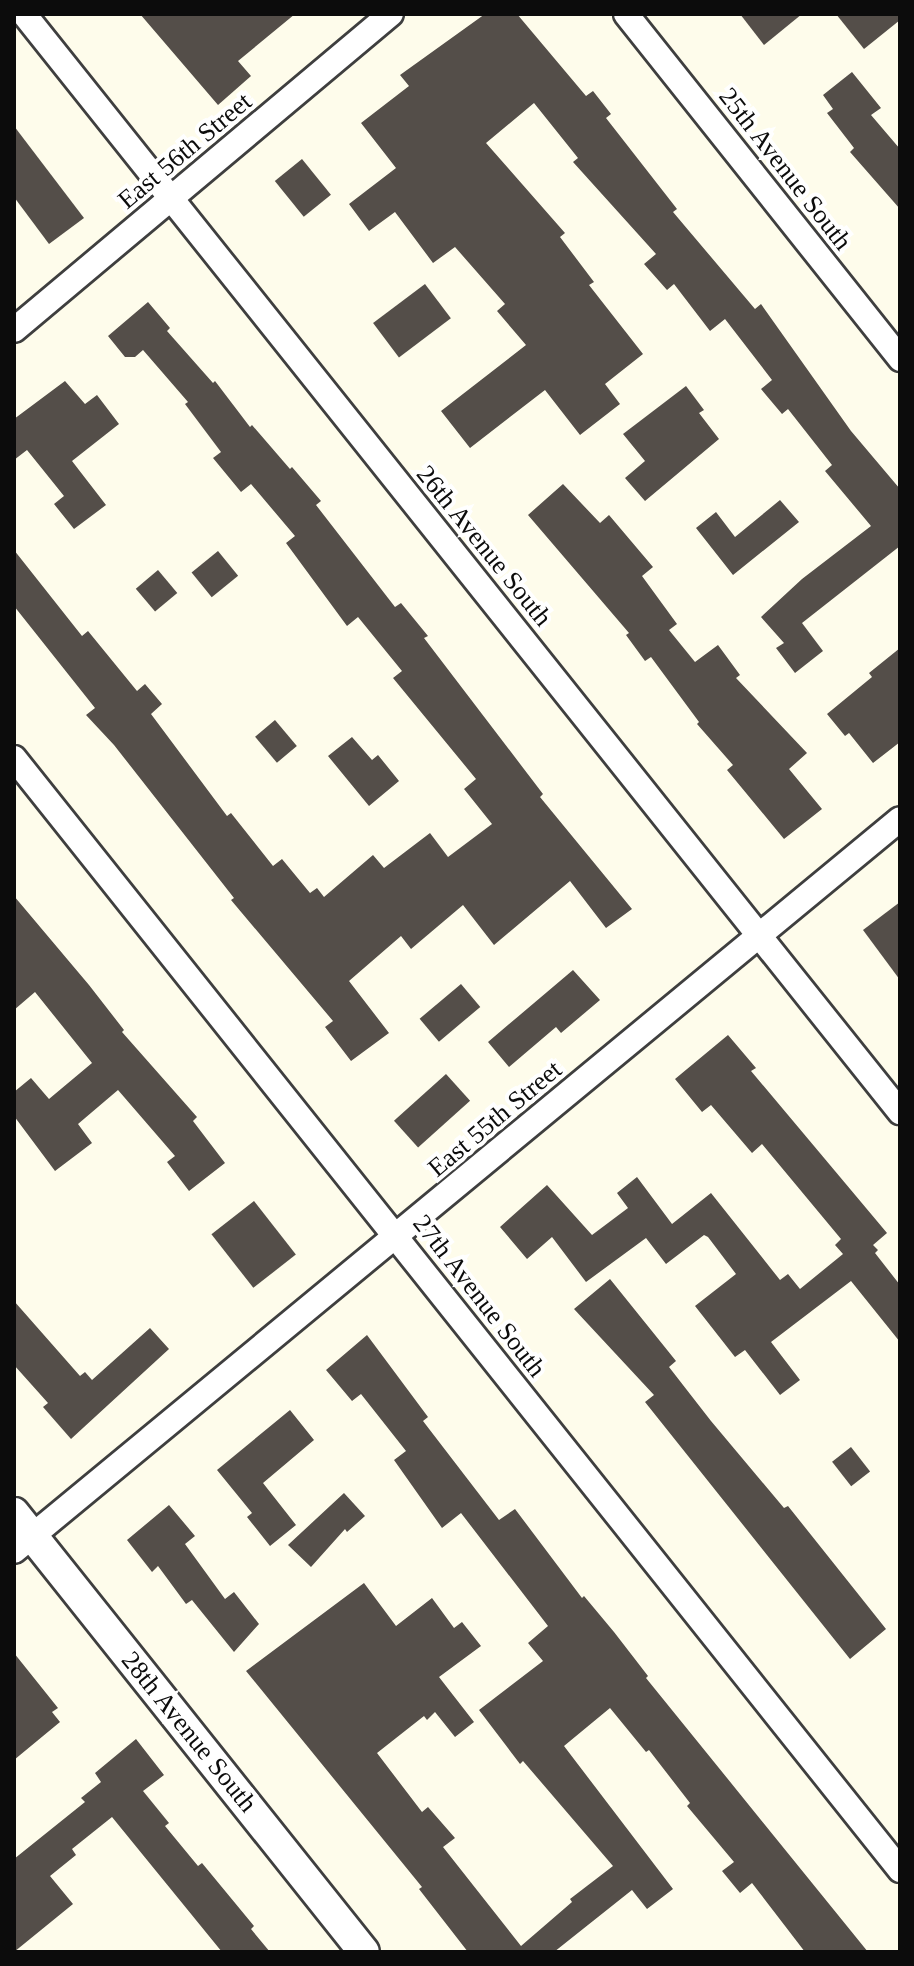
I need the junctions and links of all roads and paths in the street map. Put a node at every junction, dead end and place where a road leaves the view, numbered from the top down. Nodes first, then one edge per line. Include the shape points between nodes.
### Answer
1 (24, 14) edge
2 (391, 14) edge
3 (626, 14) edge
4 (171, 199) junction
5 (14, 330) edge
6 (900, 359) edge
7 (14, 758) edge
8 (900, 819) edge
9 (759, 936) junction
10 (900, 1112) edge
11 (396, 1238) junction
12 (14, 1513) edge
13 (23, 1544) edge
14 (900, 1870) edge
15 (364, 1952) edge

1 - 4 street, 26th Avenue South
2 - 4 street, East 56th Street
3 - 6 street, 25th Avenue South
4 - 5 street, East 56th Street
4 - 9 street, 26th Avenue South
7 - 11 street, 27th Avenue South
8 - 9 street, East 55th Street
9 - 10 street, 26th Avenue South
9 - 11 street, East 55th Street
11 - 13 street, East 55th Street
11 - 14 street, 27th Avenue South
12 - 13 street, 28th Avenue South
13 - 15 street, 28th Avenue South

